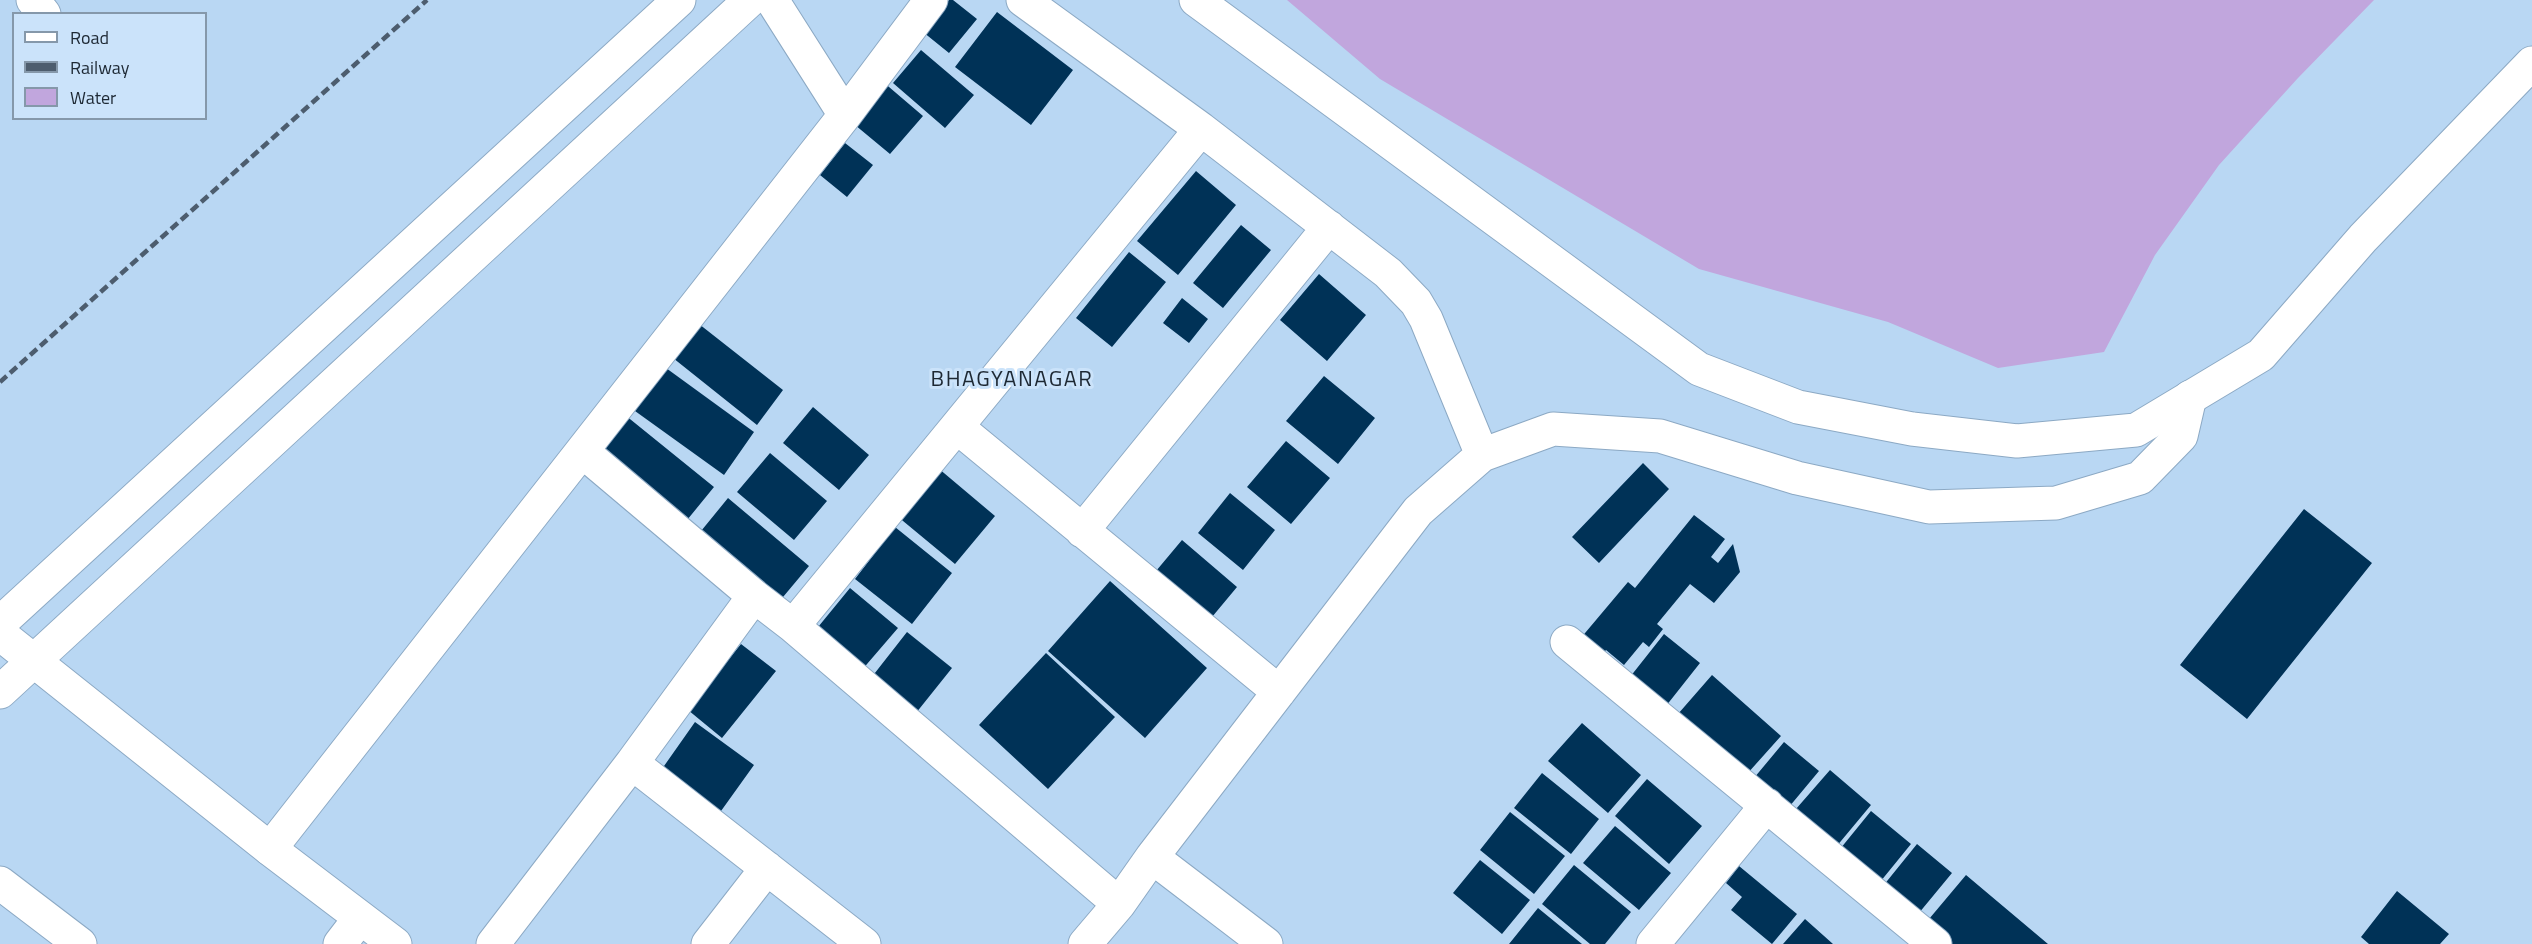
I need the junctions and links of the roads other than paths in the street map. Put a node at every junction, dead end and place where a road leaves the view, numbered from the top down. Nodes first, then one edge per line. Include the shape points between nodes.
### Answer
1 (33, 0) edge
2 (679, 0) edge
3 (750, 0) edge
4 (771, 0) edge
5 (931, 0) edge
6 (1023, 0) edge
7 (1196, 0) edge
8 (42, 12) edge
9 (2532, 63) edge
10 (845, 115) junction
11 (1201, 129) junction
12 (1329, 227) junction
13 (2190, 397) junction
14 (957, 427) junction
15 (582, 451) junction
16 (1482, 455) junction
17 (1082, 531) junction
18 (754, 596) junction
19 (0, 622) edge
20 (793, 626) junction
21 (0, 634) edge
22 (1567, 642) dead end
23 (33, 660) junction
24 (0, 692) edge
25 (1279, 692) junction
26 (632, 763) junction
27 (1767, 806) junction
28 (270, 849) junction
29 (1152, 857) junction
30 (767, 868) junction
31 (0, 883) edge
32 (1119, 904) junction
33 (360, 918) junction
34 (1924, 940) edge
35 (80, 944) edge
36 (340, 944) edge
37 (394, 944) edge
38 (493, 944) edge
39 (708, 944) edge
40 (864, 944) edge
41 (1085, 944) edge
42 (1266, 944) edge
43 (1653, 944) edge

1 - 8 street
2 - 19 street
3 - 23 street
4 - 10 street
5 - 10 street
6 - 11 street
7 - 13 street via 1699,369 1798,407 1912,429 2017,441 2136,430
9 - 13 street via 2363,238 2261,355
10 - 15 street
11 - 12 street
11 - 14 street
12 - 16 street via 1388,273 1416,302
12 - 17 street
13 - 16 street via 2181,436 2140,478 2056,503 1929,507 1797,478 1660,436 1553,429
14 - 17 street
14 - 20 street
15 - 18 street
15 - 28 street
16 - 25 street via 1418,511
17 - 25 street
18 - 20 street
18 - 26 street
20 - 32 street
21 - 23 street
22 - 27 street
23 - 24 street
23 - 28 street
25 - 29 street
26 - 30 street
26 - 38 street
27 - 34 street
27 - 43 street
28 - 33 street
29 - 32 street
29 - 42 street
30 - 39 street
30 - 40 street
31 - 35 street
32 - 41 street
33 - 36 street
33 - 37 street

